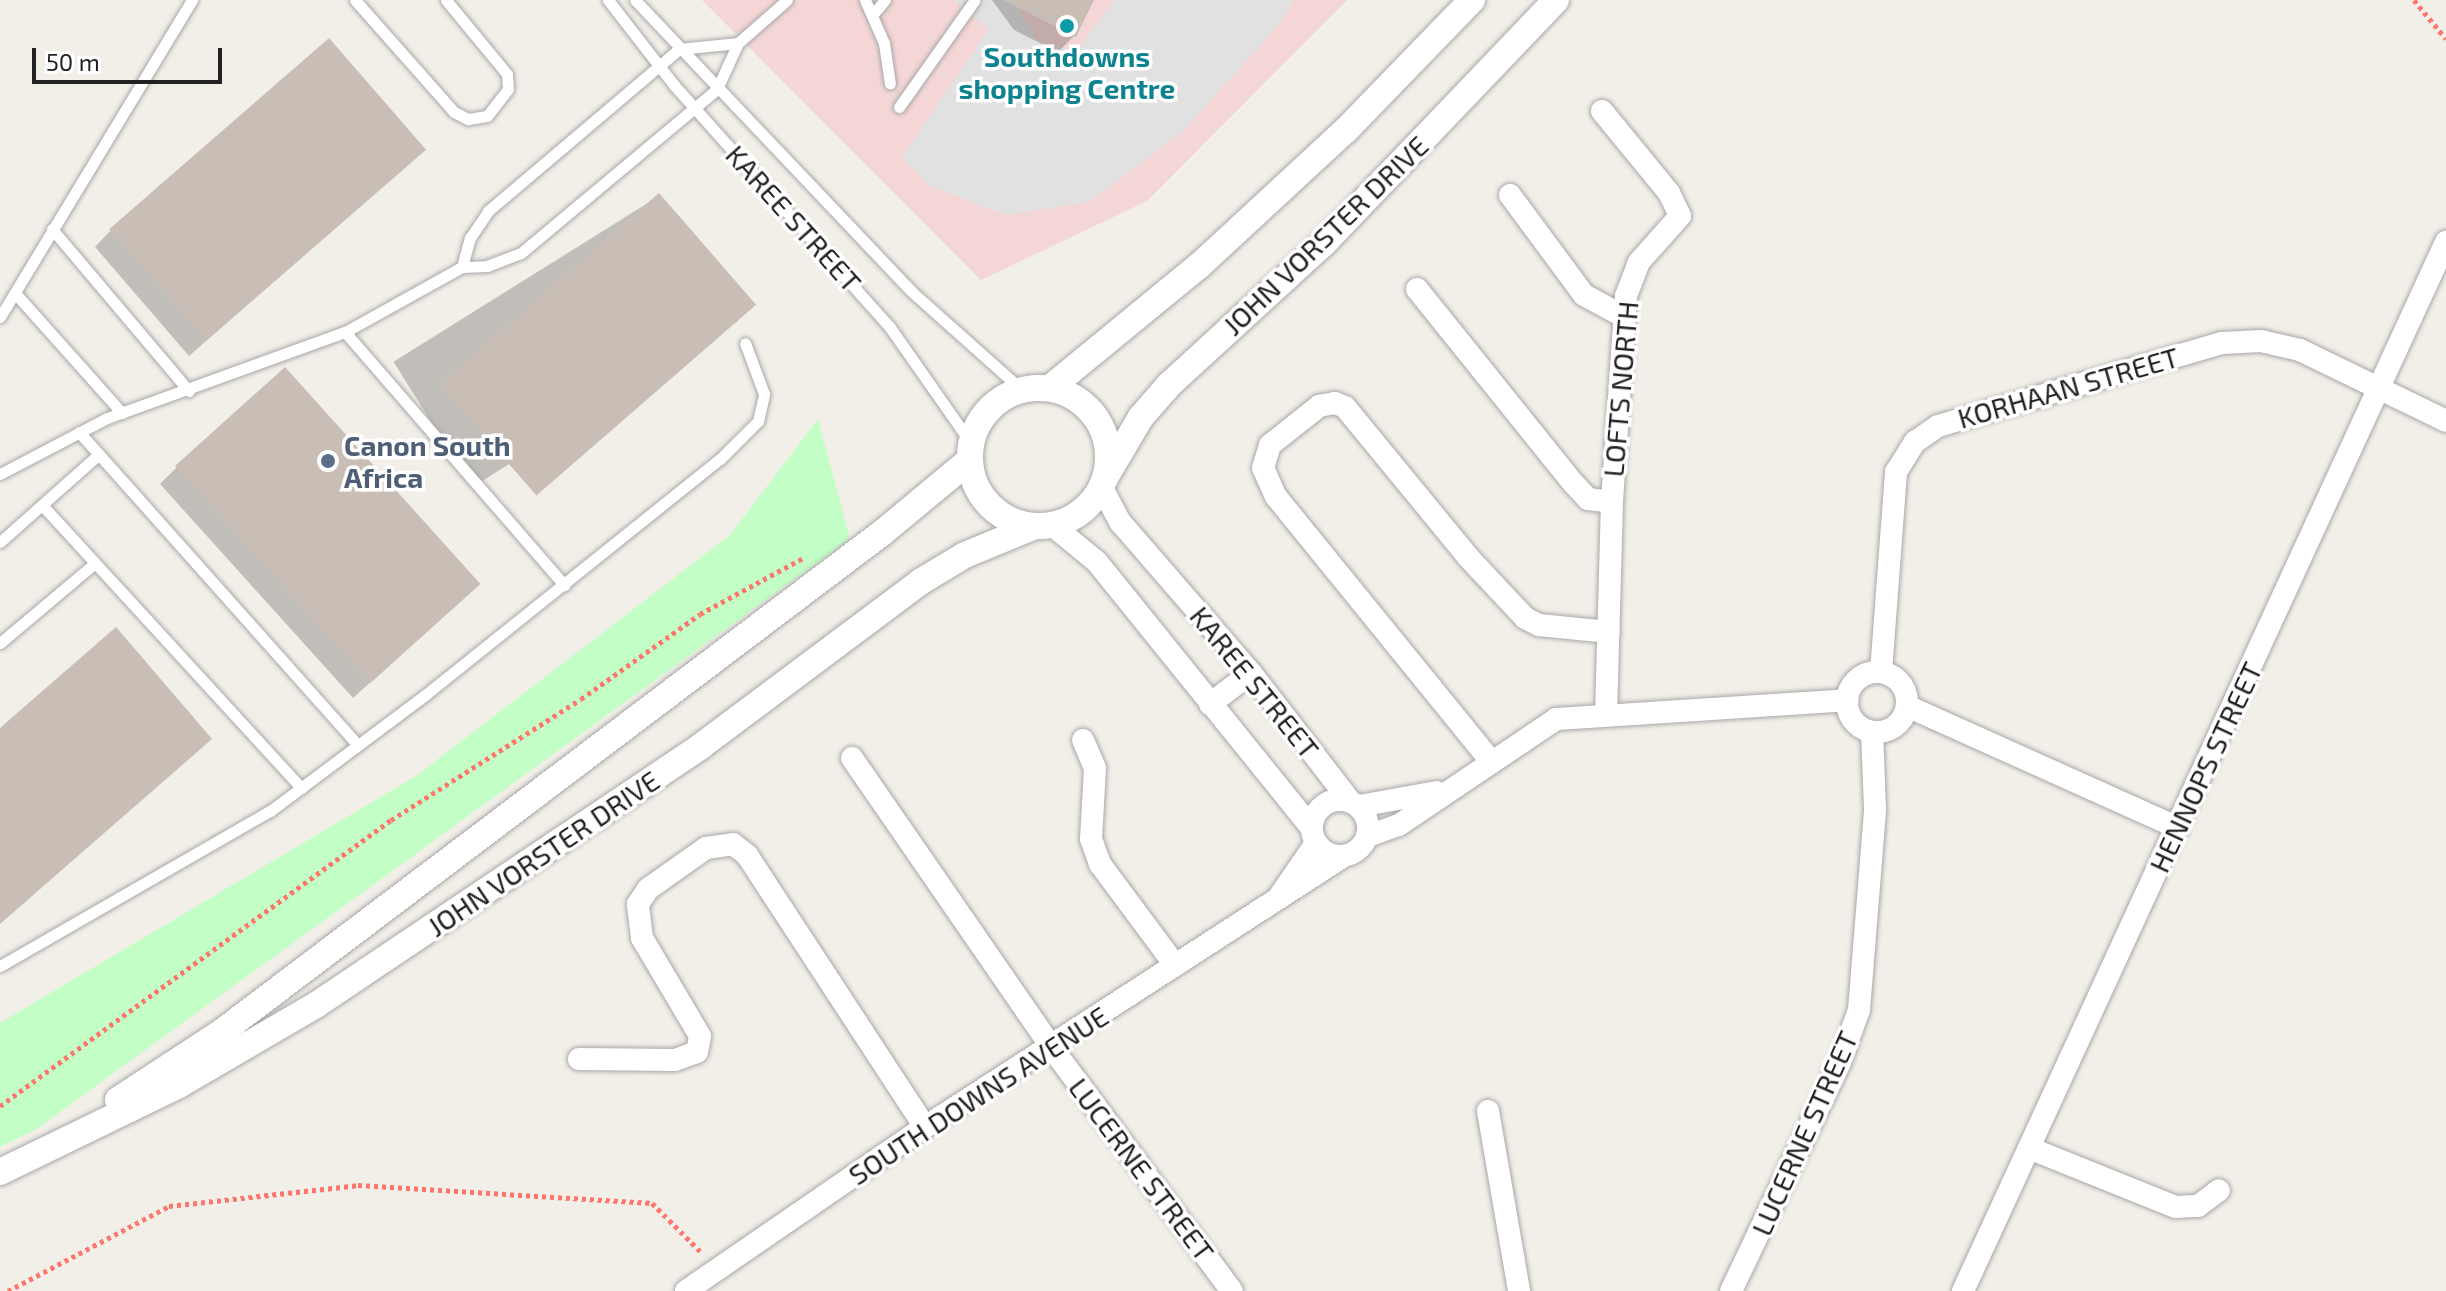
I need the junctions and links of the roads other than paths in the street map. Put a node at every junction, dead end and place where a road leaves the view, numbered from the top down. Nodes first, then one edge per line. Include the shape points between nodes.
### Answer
1 (192, 0) edge
2 (355, 0) edge
3 (446, 0) edge
4 (608, 0) edge
5 (635, 0) edge
6 (787, 0) edge
7 (865, 0) edge
8 (885, 0) edge
9 (1472, 0) edge
10 (1556, 0) edge
11 (974, 1) edge
12 (874, 13) junction
13 (738, 43) junction
14 (679, 49) junction
15 (659, 66) junction
16 (890, 84) dead end
17 (717, 89) junction
18 (696, 107) junction
19 (899, 107) dead end
20 (1602, 111) dead end
21 (1510, 195) dead end
22 (52, 229) junction
23 (2446, 242) edge
24 (462, 267) junction
25 (1417, 289) dead end
26 (15, 293) junction
27 (1623, 316) junction
28 (0, 317) edge
29 (345, 332) junction
30 (745, 343) dead end
31 (1050, 388) junction
32 (1021, 389) junction
33 (2377, 389) junction
34 (189, 391) junction
35 (122, 413) junction
36 (2446, 421) edge
37 (79, 432) junction
38 (970, 452) junction
39 (99, 454) junction
40 (0, 474) edge
41 (1104, 483) junction
42 (1612, 502) junction
43 (42, 505) junction
44 (1043, 526) junction
45 (0, 542) edge
46 (95, 563) junction
47 (564, 585) junction
48 (1609, 632) junction
49 (0, 643) edge
50 (1881, 672) junction
51 (1251, 673) junction
52 (1847, 700) junction
53 (1210, 704) junction
54 (1907, 706) junction
55 (1606, 713) junction
56 (1872, 732) junction
57 (1083, 740) dead end
58 (358, 745) junction
59 (852, 758) dead end
60 (1490, 760) junction
61 (301, 788) junction
62 (1445, 790) junction
63 (1355, 803) junction
64 (2178, 828) junction
65 (1314, 835) junction
66 (1368, 836) junction
67 (1344, 856) junction
68 (1273, 904) junction
69 (1175, 965) junction
70 (0, 966) edge
71 (1052, 1048) junction
72 (579, 1059) dead end
73 (1488, 1111) dead end
74 (925, 1127) junction
75 (2029, 1148) junction
76 (35, 1154) junction
77 (0, 1172) edge
78 (2219, 1190) dead end
79 (686, 1291) edge
80 (1232, 1291) edge
81 (1519, 1291) edge
82 (1731, 1291) edge
83 (1963, 1291) edge

1 - 22 lane
2 - 3 lane via 454,112 468,119 487,116 508,89 507,74
4 - 15 lane, KAREE STREET
5 - 14 lane, KAREE STREET
6 - 13 lane
7 - 12 lane
8 - 12 lane
9 - 31 street via 1346,130 1200,265
10 - 41 street, JOHN VORSTER DRIVE via 1323,244 1170,384 1141,417
11 - 19 lane
12 - 16 lane
13 - 14 lane
13 - 17 lane
14 - 15 lane
14 - 17 lane, KAREE STREET
15 - 18 lane, KAREE STREET
15 - 24 lane via 488,211 470,238
17 - 18 lane
17 - 32 lane, KAREE STREET via 911,291
18 - 24 lane via 521,253 487,266
18 - 38 lane, KAREE STREET via 889,326
20 - 27 street, LOFTS NORTH via 1669,193 1680,216 1639,262
21 - 27 street via 1584,295 1595,306
22 - 26 lane
22 - 34 lane
23 - 33 street, HENNOPS STREET
24 - 29 lane
25 - 42 street via 1581,492 1596,503
26 - 28 lane
26 - 35 lane
27 - 42 street, LOFTS NORTH
29 - 34 lane
29 - 47 lane
30 - 47 lane via 764,394 758,421 720,459
31 - 32 street
31 - 41 street via 1073,396 1091,411 1106,443
32 - 38 street via 998,400 980,419
33 - 36 street, KORHAAN STREET
33 - 50 street, KORHAAN STREET via 2300,350 2261,341 2232,343 1938,426 1915,442 1896,472
33 - 64 street, HENNOPS STREET
34 - 35 lane
35 - 37 lane
37 - 39 lane
37 - 40 lane
38 - 44 street via 976,485 990,505 1010,520
38 - 76 street, JOHN VORSTER DRIVE via 882,533 219,1034
39 - 43 lane
39 - 58 lane
41 - 44 street via 1072,518
41 - 51 street, KAREE STREET via 1121,523
42 - 48 street, LOFTS NORTH
43 - 45 lane
43 - 46 lane
44 - 53 street, KAREE STREET via 1097,562
44 - 76 street, JOHN VORSTER DRIVE via 965,555 920,582 701,746 316,1005 179,1085
46 - 49 lane
46 - 61 lane
47 - 58 lane
48 - 55 street, LOFTS NORTH
48 - 60 street via 1539,625 1525,618 1345,407 1319,406 1270,445 1263,468 1276,497
50 - 52 street via 1858,679
50 - 54 street via 1901,684
51 - 53 street
51 - 63 street, KAREE STREET
52 - 55 street
52 - 56 street via 1851,717
53 - 65 street, KAREE STREET
54 - 56 street via 1895,726
54 - 64 street
55 - 60 street via 1556,719
56 - 82 street, LUCERNE STREET via 1875,809 1859,1010 1839,1065
57 - 69 street via 1095,768 1091,839 1100,864
58 - 61 lane
59 - 71 street, LUCERNE STREET
60 - 62 street
61 - 70 lane via 270,811
62 - 63 street
62 - 66 street via 1399,825
63 - 65 street via 1327,802 1316,813
63 - 66 street via 1368,820
64 - 75 street, HENNOPS STREET
65 - 67 street via 1328,854
65 - 68 street, SOUTH DOWNS AVENUE
66 - 67 street via 1359,849
67 - 68 street, SOUTH DOWNS AVENUE
68 - 69 street, SOUTH DOWNS AVENUE
69 - 71 street, SOUTH DOWNS AVENUE
71 - 74 street, SOUTH DOWNS AVENUE
71 - 80 street, LUCERNE STREET
72 - 74 street via 675,1060 697,1052 700,1036 642,938 638,904 648,889 706,848 733,844 747,855
73 - 81 street
74 - 79 street, SOUTH DOWNS AVENUE
75 - 78 street via 2176,1207 2198,1206
75 - 83 street, HENNOPS STREET
76 - 77 street, JOHN VORSTER DRIVE

